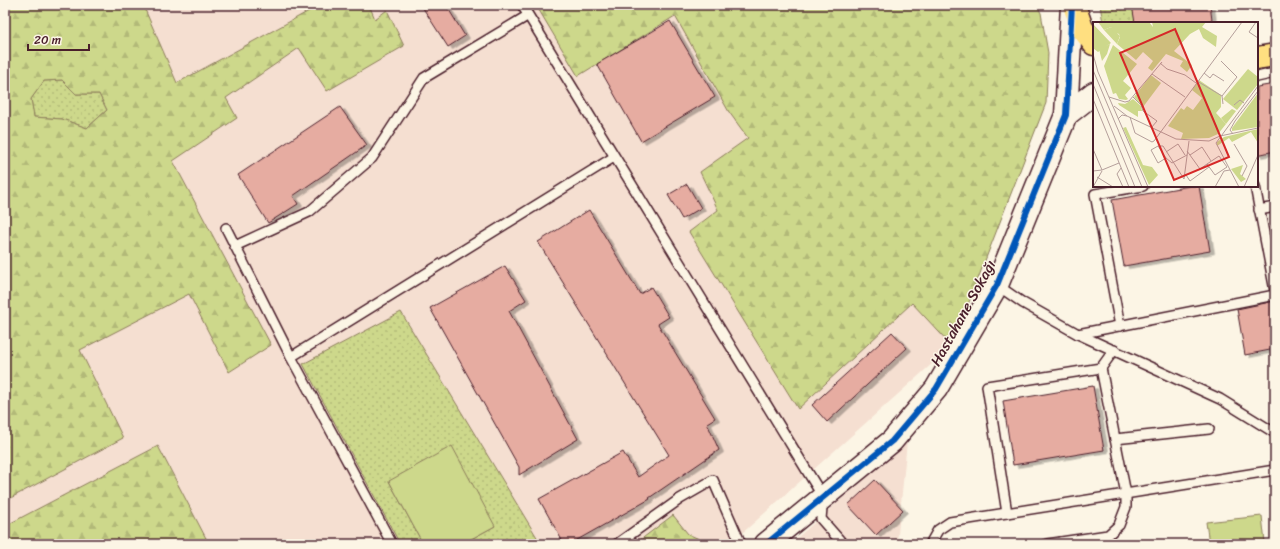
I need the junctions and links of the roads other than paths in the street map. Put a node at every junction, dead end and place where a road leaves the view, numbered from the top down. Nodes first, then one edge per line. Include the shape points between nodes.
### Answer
1 (522, 5) edge
2 (1073, 5) edge
3 (527, 16) junction
4 (1093, 43) edge
5 (1275, 55) edge
6 (1258, 58) edge
7 (1275, 73) edge
8 (1258, 77) edge
9 (1093, 94) edge
10 (1066, 115) junction
11 (614, 157) junction
12 (1138, 187) edge
13 (1255, 187) edge
14 (1275, 207) edge
15 (1259, 210) junction
16 (226, 228) dead end
17 (235, 246) junction
18 (997, 285) junction
19 (1275, 291) edge
20 (1275, 295) edge
21 (1120, 326) junction
22 (1078, 334) junction
23 (1114, 350) junction
24 (291, 357) junction
25 (1102, 368) junction
26 (1208, 429) dead end
27 (1274, 431) edge
28 (1115, 438) junction
29 (1275, 470) edge
30 (1126, 494) junction
31 (823, 497) junction
32 (1007, 513) junction
33 (1061, 543) edge
34 (392, 544) edge
35 (617, 544) edge
36 (741, 544) edge
37 (766, 544) edge
38 (843, 544) edge
39 (930, 544) edge
40 (1047, 544) edge

1 - 3 lane
2 - 4 main road via 1082,28
2 - 10 street, Hastahane Sokağı
3 - 11 lane
3 - 17 lane via 424,78 372,158 309,212
5 - 6 main road
7 - 8 lane
9 - 10 street
10 - 18 street, Hastahane Sokağı
11 - 24 lane
11 - 31 lane
12 - 21 lane via 1095,194
13 - 15 lane
14 - 15 lane
15 - 19 lane
16 - 17 lane
17 - 24 lane
18 - 22 lane
18 - 31 street, Hastahane Sokağı via 936,390 892,441
20 - 21 lane
21 - 22 lane
22 - 23 lane
23 - 25 lane
23 - 27 lane via 1220,399
24 - 34 lane
25 - 28 lane
25 - 32 lane via 987,386
26 - 28 lane
28 - 30 lane
29 - 30 lane
30 - 32 lane
30 - 33 lane via 1126,507 1119,525 1108,535
31 - 37 street, Hastahane Sokağı
31 - 38 lane via 821,519
32 - 39 lane via 950,522 938,530
33 - 40 lane
35 - 36 lane via 680,499 714,480

